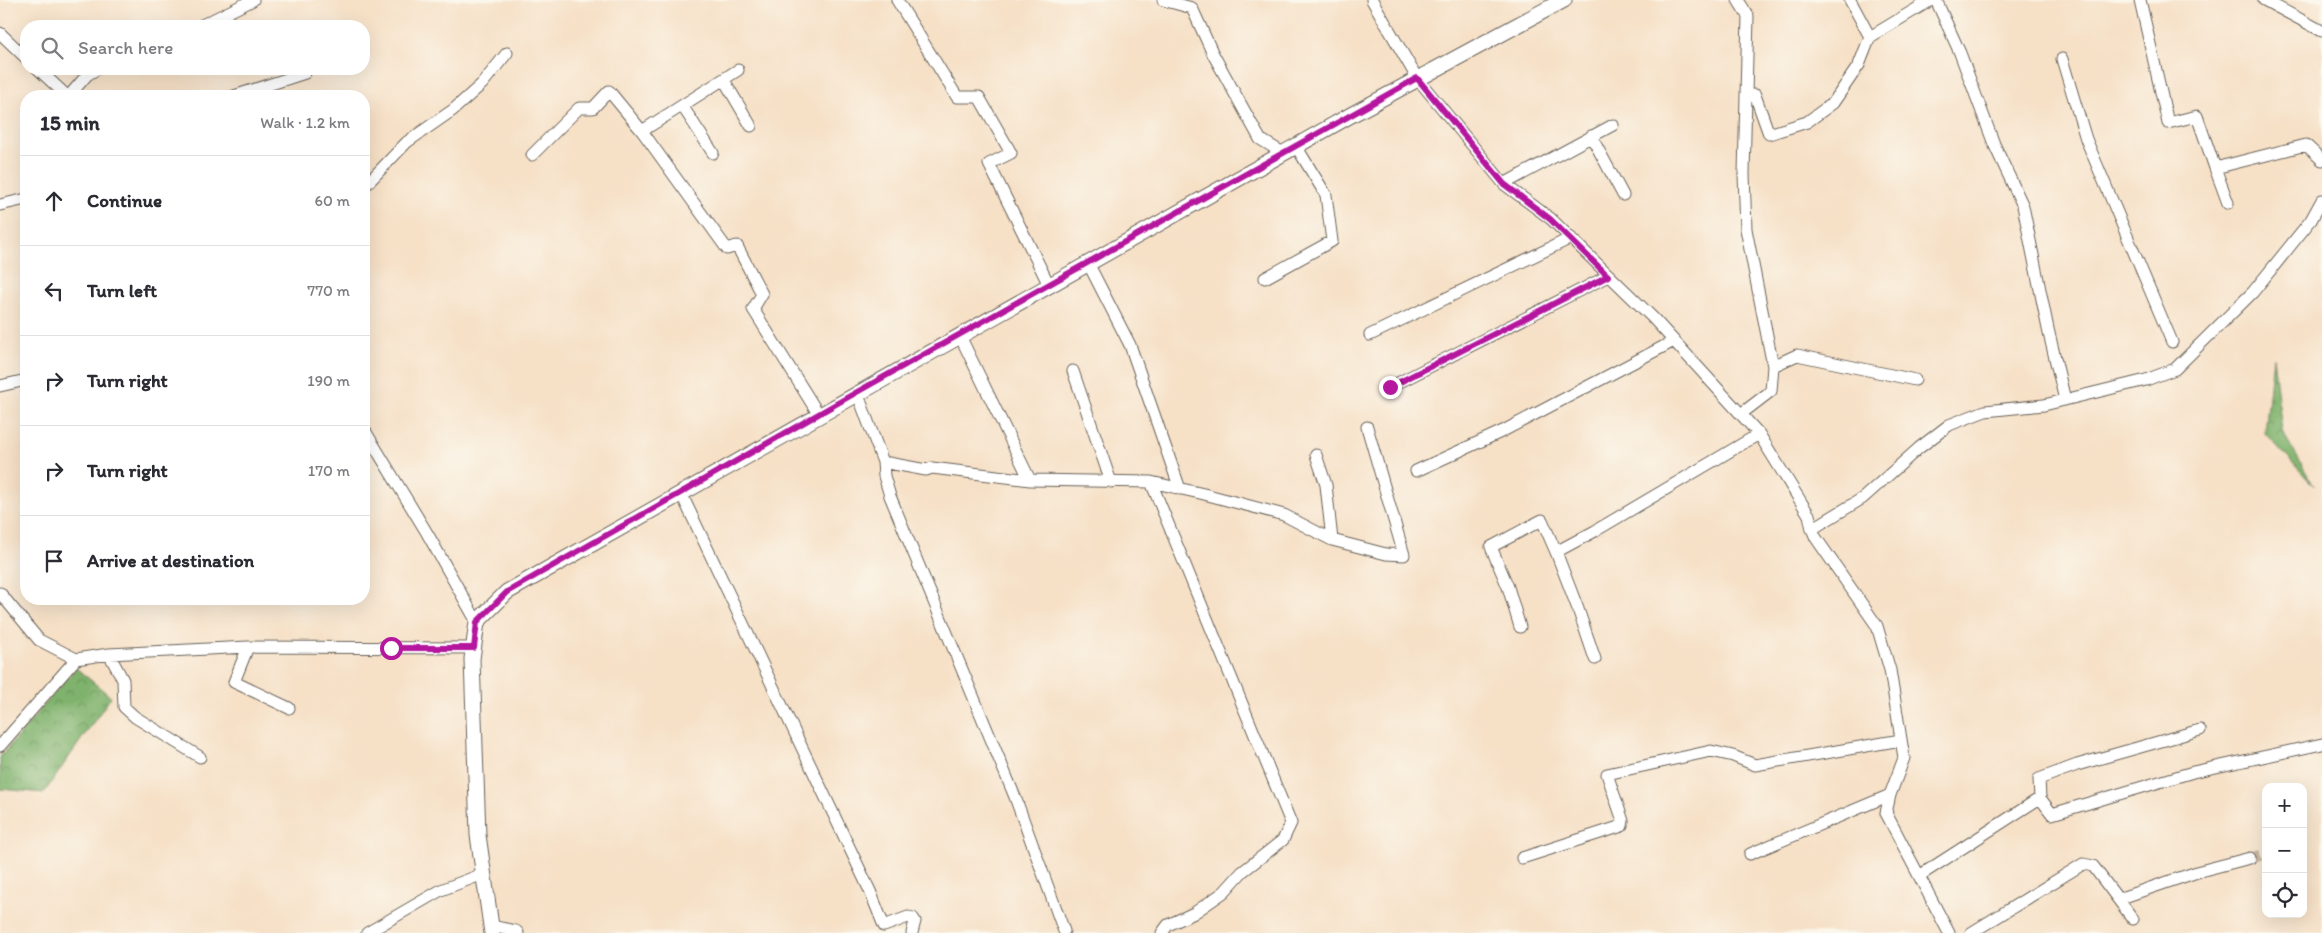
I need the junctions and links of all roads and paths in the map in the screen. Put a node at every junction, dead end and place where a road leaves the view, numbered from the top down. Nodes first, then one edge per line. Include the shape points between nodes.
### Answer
1 (253, 0) edge
2 (897, 0) edge
3 (1163, 0) edge
4 (1372, 0) edge
5 (1564, 0) edge
6 (1738, 0) edge
7 (1850, 0) edge
8 (1931, 0) edge
9 (1936, 0) edge
10 (2140, 0) edge
11 (2268, 1) edge
12 (212, 20) edge
13 (2322, 31) edge
14 (0, 34) edge
15 (1870, 37) junction
16 (20, 52) edge
17 (507, 52) dead end
18 (2062, 59) dead end
19 (738, 70) dead end
20 (45, 75) edge
21 (87, 75) edge
22 (296, 75) edge
23 (1417, 78) junction
24 (724, 80) junction
25 (61, 90) edge
26 (73, 90) edge
27 (252, 90) edge
28 (1746, 96) junction
29 (683, 107) junction
30 (1613, 125) dead end
31 (751, 126) dead end
32 (642, 131) junction
33 (1591, 136) junction
34 (1289, 150) junction
35 (713, 153) dead end
36 (532, 155) dead end
37 (2322, 160) edge
38 (2215, 168) junction
39 (370, 181) edge
40 (1504, 184) junction
41 (1623, 195) dead end
42 (20, 200) edge
43 (2322, 200) edge
44 (2228, 202) dead end
45 (0, 204) edge
46 (1571, 238) junction
47 (1088, 263) junction
48 (1608, 276) junction
49 (1265, 278) dead end
50 (1049, 285) junction
51 (1370, 335) dead end
52 (960, 336) junction
53 (1674, 341) junction
54 (2172, 342) dead end
55 (1773, 366) junction
56 (1073, 371) dead end
57 (1915, 380) dead end
58 (20, 381) edge
59 (0, 386) edge
60 (1390, 387) dead end
61 (857, 392) junction
62 (2066, 400) junction
63 (1741, 414) junction
64 (819, 416) junction
65 (1367, 427) dead end
66 (1759, 434) junction
67 (370, 439) edge
68 (1316, 455) dead end
69 (883, 462) junction
70 (1416, 471) dead end
71 (1030, 480) junction
72 (1111, 482) junction
73 (1151, 482) junction
74 (1180, 489) junction
75 (681, 493) junction
76 (1812, 529) junction
77 (1332, 540) junction
78 (1556, 552) junction
79 (0, 593) edge
80 (477, 622) junction
81 (1520, 627) dead end
82 (248, 647) junction
83 (474, 648) junction
84 (109, 654) junction
85 (76, 658) junction
86 (1595, 659) dead end
87 (289, 708) dead end
88 (2200, 730) dead end
89 (1901, 740) junction
90 (2322, 744) edge
91 (0, 746) edge
92 (200, 757) dead end
93 (1890, 795) junction
94 (2040, 798) junction
95 (1750, 854) dead end
96 (1522, 858) dead end
97 (2250, 858) tunnel mouth
98 (483, 874) junction
99 (1919, 876) junction
100 (2118, 899) junction
101 (2133, 920) dead end
102 (491, 929) edge
103 (1064, 931) dead end
104 (367, 933) edge
105 (518, 933) edge
106 (912, 933) edge
107 (1162, 933) edge
108 (1949, 933) edge
109 (1971, 933) edge

1 - 12 street
2 - 50 street via 957,97 979,97 1011,153 989,164
3 - 34 street via 1192,8 1213,54 1260,139
4 - 23 street
5 - 23 main road
6 - 28 street via 1748,16
7 - 15 street
8 - 15 street
9 - 62 street via 1994,144 2024,206 2048,330
10 - 38 street via 2168,123 2197,116
11 - 13 street
14 - 16 street
15 - 28 street via 1859,65 1833,103 1807,122 1769,134 1755,95
17 - 39 street via 482,84 453,110 407,142
18 - 54 street via 2086,139
19 - 24 street
20 - 25 street
21 - 26 street
22 - 27 street
23 - 34 main road
23 - 40 street
24 - 29 street
24 - 31 street
28 - 55 street via 1746,229
29 - 32 street
29 - 35 street
30 - 33 street
32 - 36 street via 609,91 593,108 578,108
32 - 64 street via 727,249 736,246 762,294 753,309
33 - 40 street
33 - 41 street
34 - 47 main road
34 - 49 street via 1326,195 1332,241
37 - 38 street via 2306,145
38 - 44 street
40 - 46 street
42 - 45 street
43 - 62 street via 2311,220 2253,292 2175,369 2146,380
46 - 48 street
46 - 51 street
47 - 50 main road
47 - 74 street via 1130,345
48 - 53 street
48 - 60 street
50 - 52 main road
52 - 61 main road
52 - 71 street
53 - 63 street
53 - 70 street via 1519,423
55 - 57 street via 1797,355
55 - 63 street via 1771,391
56 - 72 street
58 - 59 street
61 - 64 main road
61 - 69 street
62 - 76 street via 2044,406 1985,411 1949,425 1863,498
63 - 66 street
64 - 75 main road
65 - 77 street via 1404,555 1386,554
66 - 76 street via 1809,516
66 - 78 street
67 - 80 street
68 - 77 street via 1326,485
69 - 71 street via 926,470 932,468
69 - 103 street via 890,496 1015,797
71 - 72 street
72 - 73 street
73 - 74 street
73 - 107 street via 1291,823 1283,840 1242,872 1224,892 1168,926
74 - 77 street via 1284,515
75 - 80 main road via 507,592
75 - 106 street via 884,926 913,918
76 - 89 street via 1877,626 1890,670
78 - 81 street via 1542,520 1491,547
78 - 86 street
79 - 85 street via 39,640
80 - 83 main road
82 - 83 street
82 - 84 street
82 - 87 street via 234,682
83 - 98 main road via 478,835
84 - 85 street
84 - 92 street via 123,680 124,707
85 - 91 street
88 - 94 street via 2039,778
89 - 93 street via 1904,758
89 - 96 street via 1755,766 1711,751 1607,774 1622,826
90 - 94 street via 2193,772 2052,814
93 - 95 street
93 - 99 street via 1886,813
94 - 99 street
97 - 100 street
98 - 102 main road
98 - 104 street via 440,890
99 - 108 street
100 - 101 street
100 - 109 street via 2093,866 2083,864
102 - 105 street

